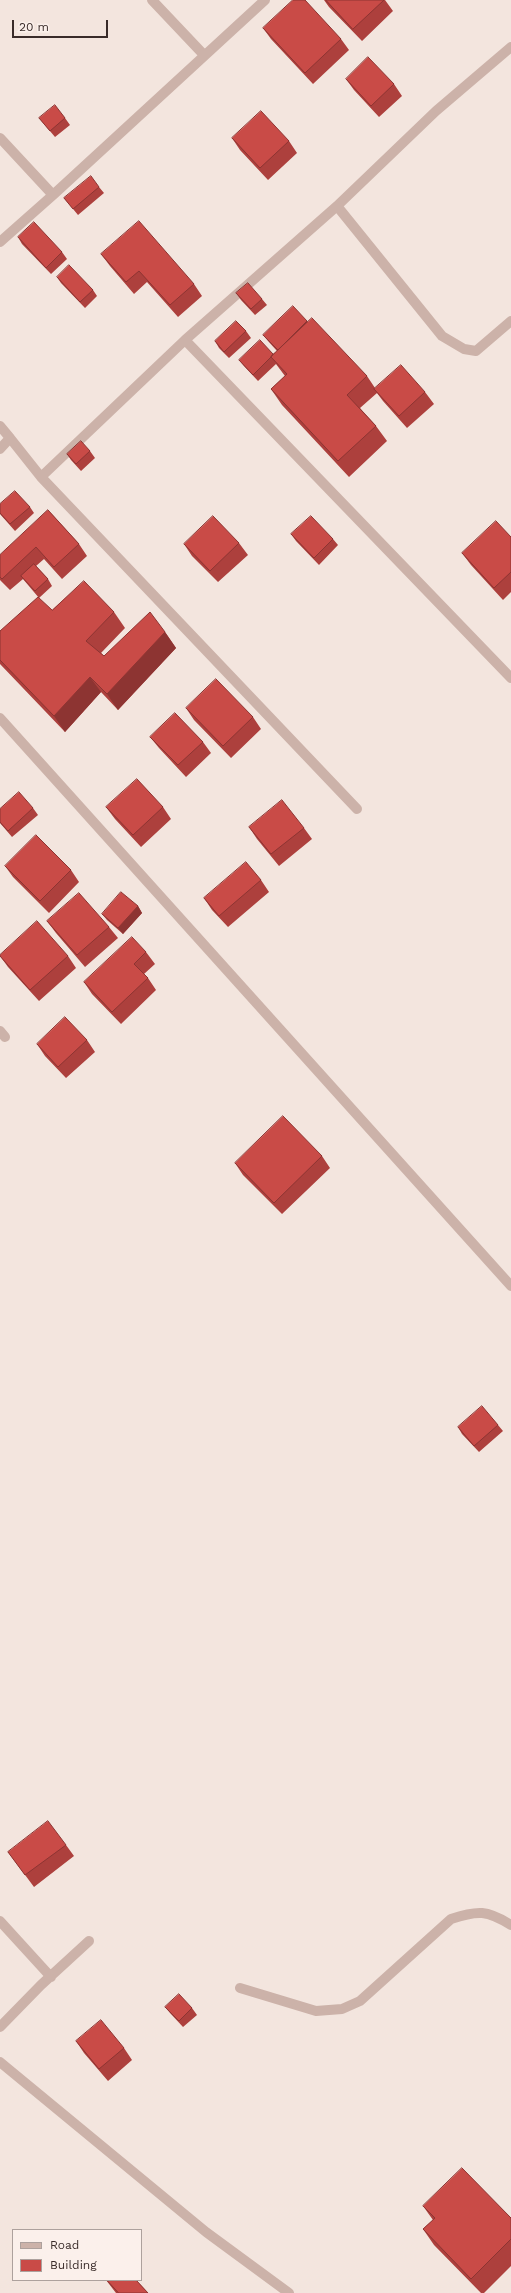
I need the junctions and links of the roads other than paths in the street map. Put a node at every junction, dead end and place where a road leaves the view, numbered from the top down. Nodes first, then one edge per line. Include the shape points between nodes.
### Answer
1 (152, 0) edge
2 (265, 0) edge
3 (511, 47) edge
4 (204, 55) junction
5 (0, 138) edge
6 (53, 195) junction
7 (337, 206) junction
8 (0, 242) edge
9 (511, 321) edge
10 (185, 340) junction
11 (0, 426) edge
12 (10, 438) junction
13 (0, 449) edge
14 (41, 477) junction
15 (511, 678) edge
16 (0, 718) edge
17 (357, 809) dead end
18 (511, 1286) edge
19 (0, 1922) edge
20 (511, 1924) edge
21 (89, 1941) dead end
22 (51, 1977) junction
23 (240, 1988) dead end
24 (0, 2027) edge
25 (0, 2062) edge
26 (289, 2293) edge

1 - 4 street
2 - 4 street
3 - 7 street via 436,111
4 - 6 street
5 - 6 street
6 - 8 street
7 - 9 street via 442,336 464,349 476,351
7 - 10 street
10 - 14 street
10 - 15 street
11 - 12 street
12 - 13 street
12 - 14 street
14 - 17 street
16 - 18 street
19 - 22 street
20 - 23 street via 492,1914 470,1913 451,1919 360,2001 342,2009 316,2011
21 - 22 street
22 - 24 street
25 - 26 street via 206,2232

